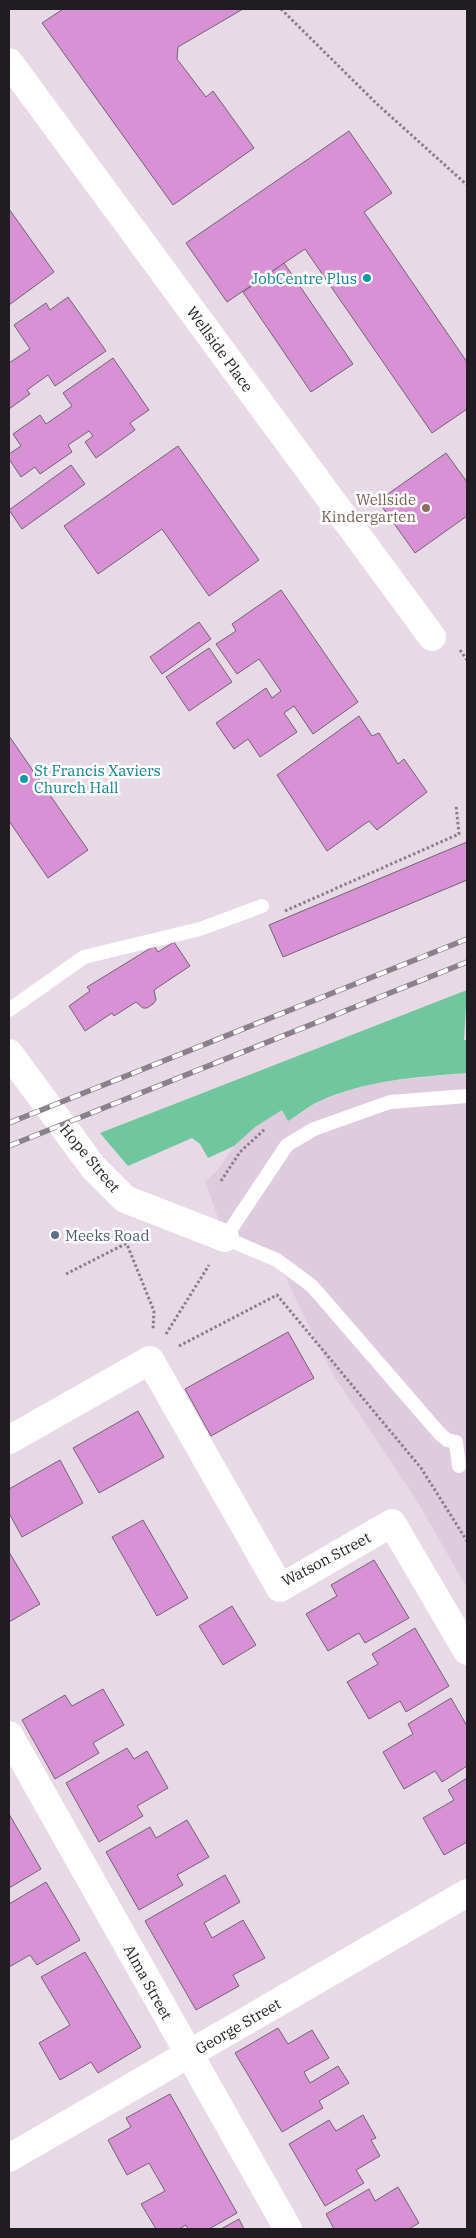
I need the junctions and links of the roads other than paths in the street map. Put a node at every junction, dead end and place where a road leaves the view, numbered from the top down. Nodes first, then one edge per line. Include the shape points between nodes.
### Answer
1 (9, 62) edge
2 (432, 637) dead end
3 (255, 908) road end
4 (9, 1010) edge
5 (9, 1053) edge
6 (467, 1096) edge
7 (225, 1238) junction
8 (9, 1440) edge
9 (462, 1441) edge
10 (459, 1466) dead end
11 (467, 1652) edge
12 (9, 1735) edge
13 (467, 1893) edge
14 (189, 2054) junction
15 (9, 2158) edge
16 (288, 2229) edge

1 - 2 street, Wellside Place
3 - 4 lane via 200,929 84,957
5 - 7 street, Hope Street via 93,1167 125,1199
6 - 7 lane via 390,1102 314,1129 287,1145
7 - 9 lane via 277,1260 312,1286 440,1434 447,1440
8 - 11 street, Watson Street via 150,1360 280,1588 392,1523
9 - 10 lane
12 - 14 street, Alma Street
13 - 14 street, George Street
14 - 15 street, George Street
14 - 16 street, Alma Street

